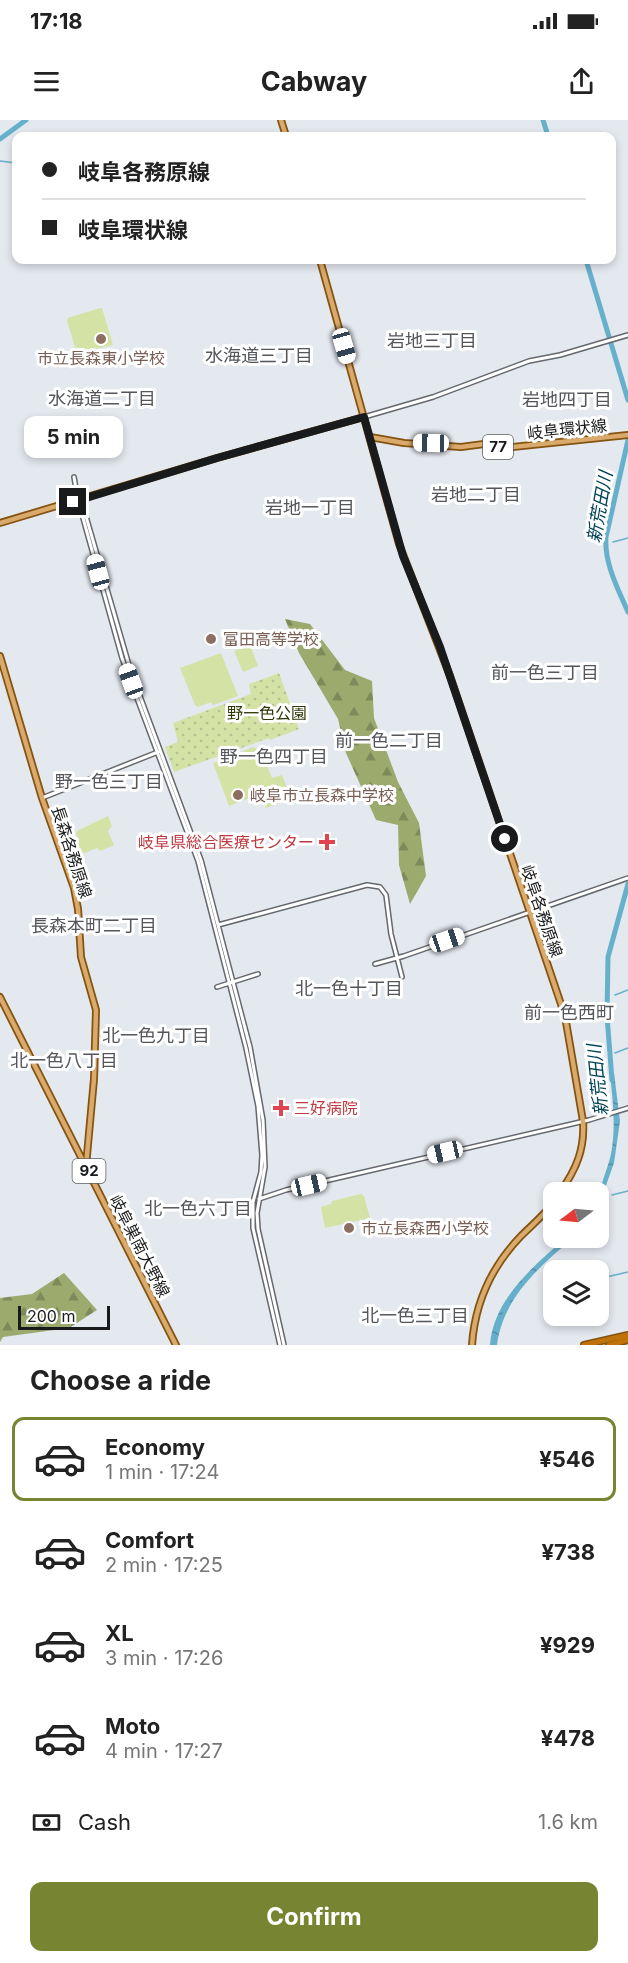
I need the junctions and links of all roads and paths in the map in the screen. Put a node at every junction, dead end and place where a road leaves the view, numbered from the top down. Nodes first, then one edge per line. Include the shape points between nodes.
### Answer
1 (321, 264) edge
2 (628, 335) edge
3 (364, 417) junction
4 (627, 435) edge
5 (370, 436) junction
6 (74, 477) dead end
7 (79, 500) junction
8 (0, 523) edge
9 (0, 656) edge
10 (158, 752) junction
11 (42, 798) junction
12 (627, 878) edge
13 (529, 912) junction
14 (218, 924) junction
15 (397, 958) junction
16 (375, 964) dead end
17 (258, 974) dead end
18 (402, 977) dead end
19 (231, 982) junction
20 (217, 987) dead end
21 (0, 997) edge
22 (628, 1108) edge
23 (582, 1121) junction
24 (86, 1166) junction
25 (567, 1182) edge
26 (259, 1199) junction
27 (543, 1213) edge
28 (628, 1335) edge
29 (628, 1340) edge
30 (176, 1345) edge
31 (282, 1345) edge
32 (472, 1345) edge
33 (584, 1345) edge
34 (609, 1345) edge

1 - 3 main road
2 - 3 street via 529,361 433,397
3 - 5 main road
3 - 7 main road
4 - 5 main road, 岐阜環状線 / 77 via 508,448 405,443
5 - 13 main road, 岐阜各務原線 via 407,568 440,647
6 - 7 street
7 - 8 main road
7 - 10 street
9 - 11 main road, 長森各務原線
10 - 11 street
10 - 14 street via 201,860
10 - 19 street via 198,861
11 - 24 main road, 長森各務原線 via 74,888 81,957 96,1010
12 - 13 street
13 - 15 street
13 - 23 main road, 岐阜各務原線 via 567,1024
14 - 15 street via 373,885 386,896
14 - 19 street
15 - 16 street
15 - 18 street
17 - 19 street
19 - 20 street
19 - 26 street via 250,1047 263,1120 265,1167
19 - 31 street via 258,1106 262,1166 253,1202 253,1228
21 - 24 main road, 岐阜巣南大野線 / 92
22 - 23 street
23 - 25 main road, 岐阜各務原線 via 578,1162
23 - 26 street
24 - 30 main road, 岐阜巣南大野線 / 92
26 - 31 street via 258,1229
27 - 32 main road via 491,1274 478,1304
28 - 33 highway
29 - 34 highway

